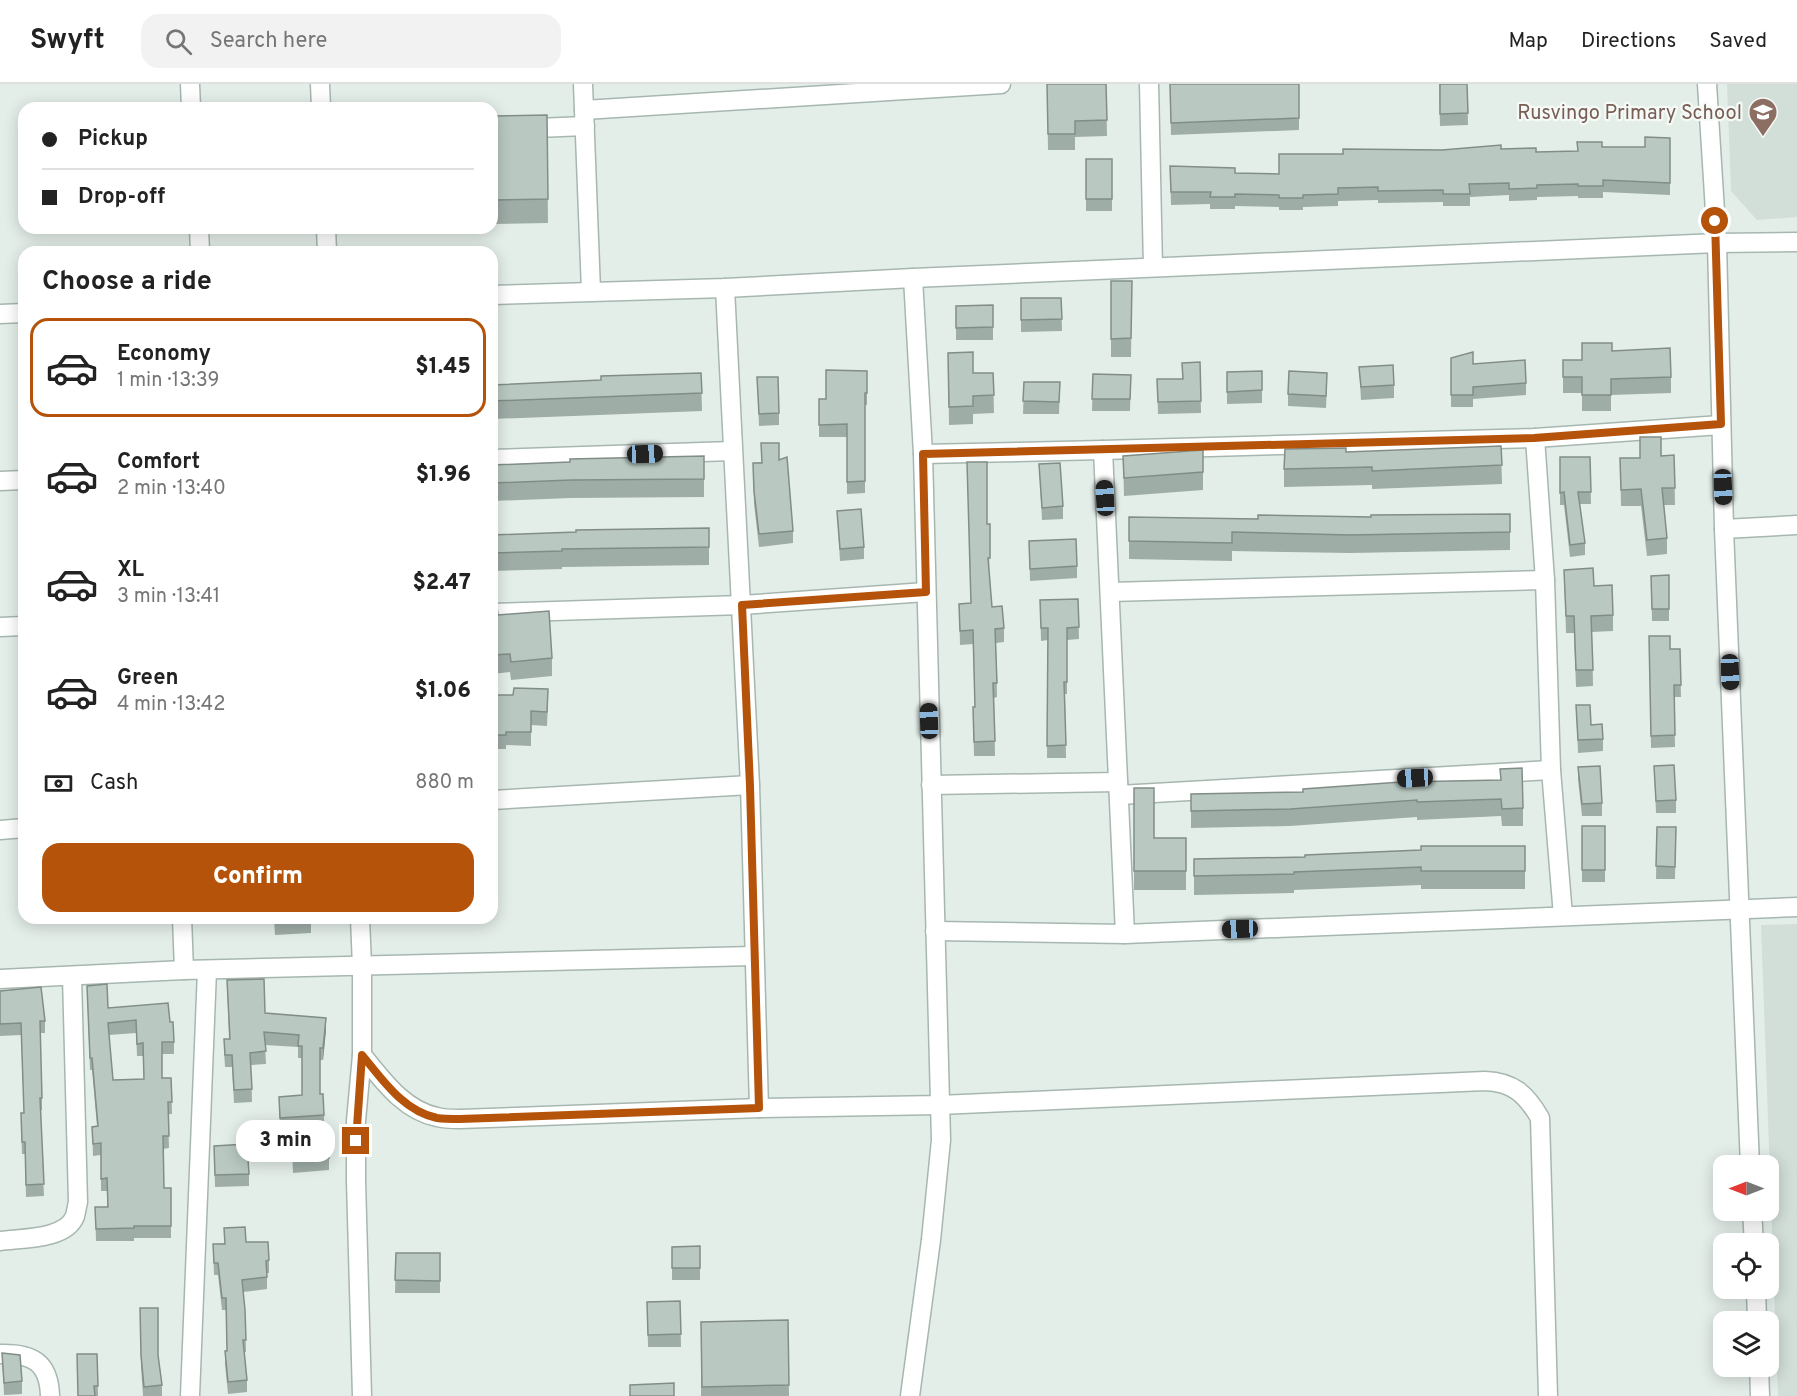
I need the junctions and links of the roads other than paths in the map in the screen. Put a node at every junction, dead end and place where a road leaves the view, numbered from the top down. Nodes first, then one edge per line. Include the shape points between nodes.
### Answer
1 (190, 84) edge
2 (320, 84) edge
3 (583, 84) edge
4 (1002, 84) edge
5 (1149, 84) edge
6 (1707, 84) edge
7 (769, 91) edge
8 (191, 102) edge
9 (321, 102) edge
10 (584, 118) junction
11 (498, 128) edge
12 (1797, 242) edge
13 (1717, 243) junction
14 (1154, 267) junction
15 (913, 278) junction
16 (725, 288) junction
17 (591, 291) junction
18 (498, 295) edge
19 (18, 313) edge
20 (0, 314) edge
21 (1721, 424) junction
22 (1534, 438) junction
23 (1103, 450) junction
24 (732, 451) junction
25 (923, 454) junction
26 (498, 459) edge
27 (18, 480) edge
28 (0, 481) edge
29 (1797, 525) edge
30 (1724, 529) junction
31 (1545, 580) junction
32 (926, 592) junction
33 (1110, 592) junction
34 (742, 605) junction
35 (498, 613) edge
36 (18, 626) edge
37 (0, 627) edge
38 (1551, 770) junction
39 (931, 785) junction
40 (750, 786) junction
41 (1118, 788) junction
42 (498, 800) edge
43 (18, 828) edge
44 (0, 830) edge
45 (1797, 907) edge
46 (1739, 910) junction
47 (1563, 916) junction
48 (182, 924) edge
49 (360, 924) edge
50 (936, 932) junction
51 (1125, 934) junction
52 (753, 956) junction
53 (362, 966) junction
54 (184, 970) junction
55 (207, 970) junction
56 (72, 976) junction
57 (0, 979) edge
58 (362, 1055) junction
59 (940, 1105) junction
60 (759, 1108) junction
61 (1750, 1155) edge
62 (0, 1241) edge
63 (0, 1354) edge
64 (1759, 1377) edge
65 (50, 1396) edge
66 (190, 1396) edge
67 (362, 1396) edge
68 (910, 1396) edge
69 (1548, 1396) edge
70 (1760, 1396) edge

1 - 8 street
2 - 9 street
3 - 10 street
4 - 7 street
5 - 14 street
6 - 13 street
7 - 10 street
10 - 11 street
10 - 17 street
12 - 13 street
13 - 14 street
13 - 21 street
14 - 15 street
15 - 16 street
15 - 25 street
16 - 17 street
16 - 24 street
17 - 18 street
19 - 20 street
21 - 22 street
21 - 30 street
22 - 23 street
22 - 31 street
23 - 25 street
23 - 33 street
24 - 26 street
24 - 34 street
25 - 32 street
27 - 28 street
29 - 30 street
30 - 46 street
31 - 33 street
31 - 38 street
32 - 34 street
32 - 39 street
33 - 41 street
34 - 35 street
34 - 40 street
36 - 37 street
38 - 41 street
38 - 47 street
39 - 41 street
39 - 50 street
40 - 42 street
40 - 52 street
41 - 51 street
43 - 44 street
45 - 46 street
46 - 47 street
46 - 61 street
47 - 51 street
48 - 54 street
49 - 53 street
50 - 51 street
50 - 59 street
52 - 53 street
52 - 60 street
53 - 55 street
53 - 58 street
54 - 55 street
54 - 56 street
55 - 66 street
56 - 57 street
56 - 62 street via 78,1202 75,1217 57,1234
58 - 60 street via 394,1093 412,1108 436,1118
58 - 67 street via 356,1121
59 - 60 street
59 - 68 street via 938,1186
59 - 69 street via 1501,1082 1528,1099 1540,1118
63 - 65 street via 18,1353 34,1359 50,1381
64 - 70 street

